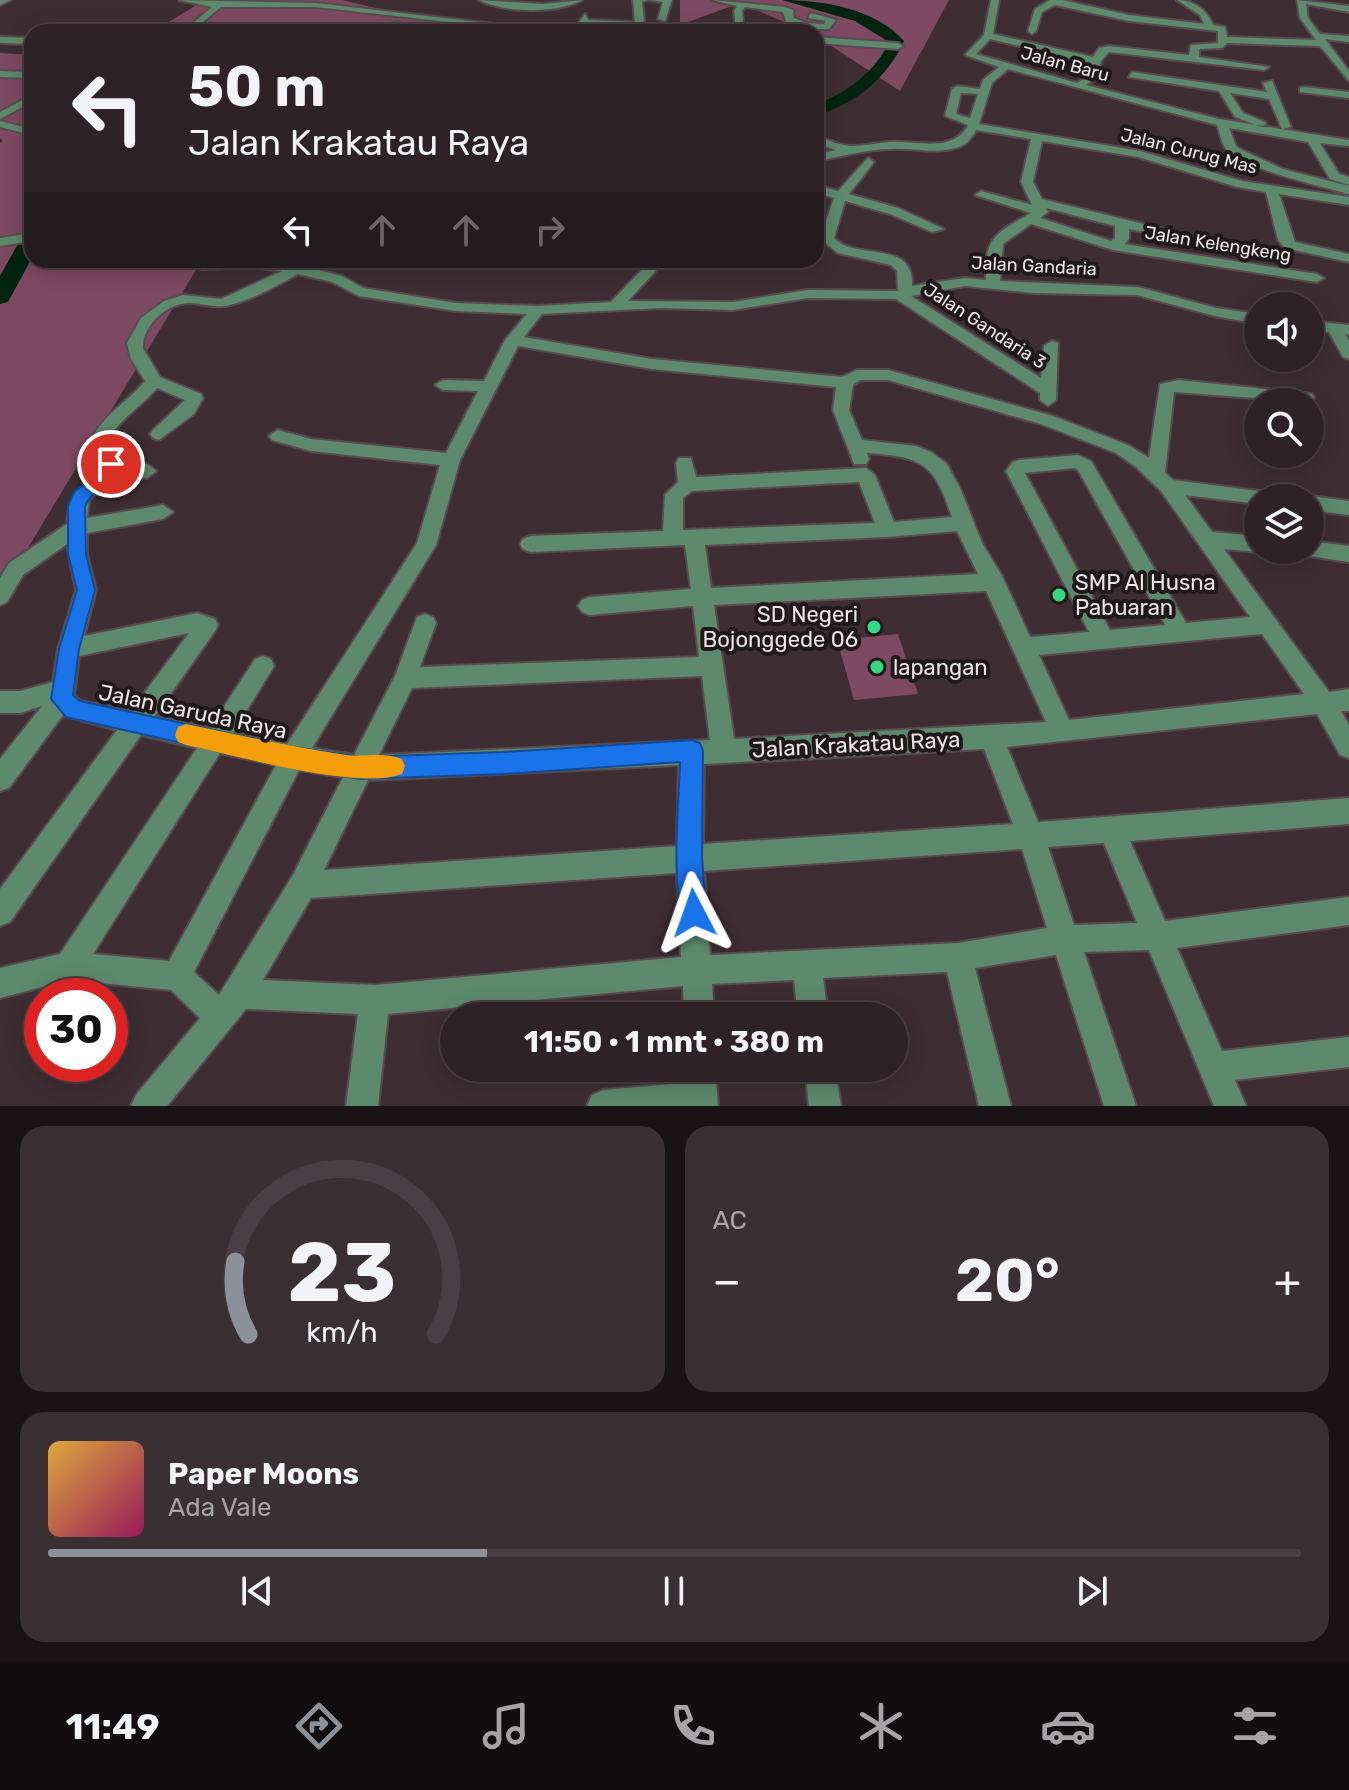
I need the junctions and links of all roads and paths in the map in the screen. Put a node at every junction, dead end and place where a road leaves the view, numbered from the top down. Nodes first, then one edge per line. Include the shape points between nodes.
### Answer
1 (7, 0) edge
2 (183, 0) edge
3 (483, 0) edge
4 (547, 0) edge
5 (578, 0) edge
6 (640, 0) edge
7 (654, 0) edge
8 (716, 0) edge
9 (995, 0) edge
10 (1070, 0) edge
11 (1181, 0) edge
12 (1055, 1) edge
13 (1302, 1) edge
14 (308, 2) edge
15 (504, 2) edge
16 (0, 3) edge
17 (1116, 3) dead end
18 (738, 4) junction
19 (219, 5) junction
20 (532, 6) junction
21 (701, 7) dead end
22 (1349, 9) edge
23 (361, 10) junction
24 (1151, 10) dead end
25 (1164, 11) dead end
26 (1178, 12) dead end
27 (1204, 14) junction
28 (811, 16) dead end
29 (1303, 16) junction
30 (585, 17) dead end
31 (1316, 17) dead end
32 (662, 19) dead end
33 (456, 22) junction
34 (351, 23) dead end
35 (196, 24) edge
36 (477, 24) edge
37 (598, 24) edge
38 (638, 24) edge
39 (739, 24) edge
40 (802, 24) edge
41 (824, 27) edge
42 (1209, 27) junction
43 (1334, 28) dead end
44 (1349, 30) edge
45 (1032, 31) dead end
46 (988, 36) junction
47 (1349, 39) edge
48 (0, 40) edge
49 (1223, 40) junction
50 (1281, 40) junction
51 (24, 41) edge
52 (824, 41) edge
53 (1253, 41) junction
54 (1328, 45) junction
55 (898, 46) dead end
56 (1183, 46) junction
57 (1152, 54) junction
58 (1286, 57) dead end
59 (1197, 59) junction
60 (1096, 61) junction
61 (1344, 64) edge
62 (1006, 66) junction
63 (1264, 67) junction
64 (0, 74) edge
65 (24, 75) edge
66 (1132, 75) dead end
67 (1349, 78) edge
68 (1078, 86) junction
69 (1219, 86) junction
70 (1304, 90) dead end
71 (983, 92) junction
72 (1271, 92) junction
73 (1349, 95) edge
74 (1255, 99) dead end
75 (24, 102) edge
76 (1181, 113) junction
77 (0, 116) edge
78 (0, 124) edge
79 (973, 124) junction
80 (1222, 124) junction
81 (1286, 127) dead end
82 (24, 130) edge
83 (1183, 132) dead end
84 (897, 133) dead end
85 (1037, 139) junction
86 (1313, 140) junction
87 (824, 142) edge
88 (1349, 143) edge
89 (1273, 145) junction
90 (877, 147) junction
91 (845, 149) junction
92 (824, 156) edge
93 (868, 162) dead end
94 (1349, 181) edge
95 (1349, 190) edge
96 (1272, 191) junction
97 (824, 192) edge
98 (981, 195) dead end
99 (840, 197) junction
100 (1349, 201) edge
101 (1036, 211) junction
102 (1122, 224) junction
103 (937, 229) dead end
104 (981, 234) dead end
105 (1185, 236) dead end
106 (998, 241) junction
107 (1113, 246) junction
108 (1349, 258) edge
109 (295, 268) edge
110 (312, 268) edge
111 (651, 268) edge
112 (1317, 278) dead end
113 (993, 284) junction
114 (902, 294) junction
115 (615, 306) junction
116 (538, 310) junction
117 (1225, 315) junction
118 (1244, 317) edge
119 (1342, 330) edge
120 (1234, 331) dead end
121 (513, 340) junction
122 (1052, 346) dead end
123 (1349, 354) edge
124 (154, 381) junction
125 (845, 383) junction
126 (443, 385) dead end
127 (490, 386) junction
128 (1049, 391) junction
129 (1244, 392) edge
130 (1047, 420) junction
131 (159, 434) dead end
132 (278, 436) dead end
133 (855, 446) junction
134 (451, 460) junction
135 (685, 463) dead end
136 (111, 471) junction
137 (147, 471) dead end
138 (866, 475) junction
139 (1162, 480) junction
140 (688, 484) junction
141 (1244, 494) edge
142 (1324, 505) edge
143 (1349, 508) edge
144 (163, 512) dead end
145 (964, 523) junction
146 (77, 527) junction
147 (887, 530) junction
148 (684, 537) junction
149 (1204, 539) junction
150 (1244, 543) edge
151 (530, 544) dead end
152 (1324, 551) edge
153 (1349, 554) edge
154 (995, 582) junction
155 (0, 596) edge
156 (702, 597) junction
157 (589, 606) dead end
158 (425, 623) dead end
159 (1265, 625) junction
160 (1180, 632) junction
161 (1104, 639) junction
162 (1025, 647) junction
163 (69, 649) junction
164 (263, 666) dead end
165 (711, 666) junction
166 (405, 678) junction
167 (63, 695) junction
168 (1349, 700) edge
169 (1322, 701) junction
170 (0, 702) edge
171 (134, 724) junction
172 (1062, 730) junction
173 (991, 737) junction
174 (214, 740) junction
175 (1349, 747) edge
176 (723, 750) junction
177 (692, 751) junction
178 (293, 757) junction
179 (361, 768) junction
180 (0, 779) edge
181 (1349, 811) edge
182 (1112, 831) junction
183 (1031, 836) junction
184 (690, 857) junction
185 (303, 885) junction
186 (1349, 911) edge
187 (0, 912) edge
188 (1158, 936) junction
189 (1064, 939) junction
190 (958, 957) junction
191 (69, 966) junction
192 (807, 967) junction
193 (698, 970) junction
194 (177, 976) junction
195 (0, 983) edge
196 (375, 1000) junction
197 (699, 1002) edge
198 (811, 1002) edge
199 (230, 1006) junction
200 (1349, 1052) edge
201 (1213, 1067) junction
202 (822, 1082) edge
203 (701, 1090) edge
204 (147, 1106) edge
205 (362, 1106) edge
206 (603, 1106) edge
207 (825, 1106) edge
208 (995, 1106) edge
209 (1120, 1106) edge
210 (1230, 1106) edge

1 - 16 street
2 - 19 street
3 - 15 street
3 - 33 street
4 - 20 street
5 - 20 street
6 - 38 street
7 - 32 street via 668,0
8 - 18 street
9 - 46 street
10 - 17 street
11 - 27 street
12 - 42 street via 1116,17
12 - 45 street via 1034,17
13 - 22 street
13 - 29 street
14 - 19 street
14 - 23 street
15 - 20 street
18 - 21 street
18 - 39 street
18 - 40 street via 789,11 789,20
19 - 35 street
23 - 33 street
23 - 34 street
24 - 25 street
26 - 27 street
27 - 42 street
28 - 41 street via 832,20
29 - 31 street
29 - 54 street
30 - 37 street via 583,22
33 - 36 street
42 - 49 street via 1222,29
43 - 44 street
46 - 60 street
46 - 62 street via 970,55
47 - 54 street
48 - 51 street
49 - 53 street
49 - 56 street via 1222,45
50 - 53 street
50 - 54 street
50 - 58 street
52 - 55 street
53 - 63 street
54 - 61 street
56 - 57 street via 1152,49
56 - 59 street
57 - 59 street
57 - 60 street via 1102,50
59 - 63 street
59 - 69 street
60 - 68 street via 1094,76
61 - 67 street
62 - 68 street, Jalan Baru
62 - 71 street, Jalan Baru via 989,79
63 - 72 street
64 - 65 street
66 - 69 street
68 - 76 street, Jalan Baru
69 - 72 street
69 - 89 street via 1239,115
70 - 73 street
71 - 79 street, Jalan Baru
71 - 79 street via 957,89 950,116
72 - 81 street
74 - 89 street
75 - 77 street
76 - 80 street, Jalan Baru
76 - 83 street
78 - 82 street
79 - 85 street, Jalan Curug Mas
79 - 90 street via 967,137 947,146
80 - 89 street, Jalan Baru
80 - 89 street via 1231,148
84 - 90 street
85 - 96 street, Jalan Curug Mas via 1140,154
85 - 101 street via 1027,182
86 - 88 street, Jalan Baru
86 - 89 street, Jalan Baru
86 - 94 street via 1334,176
87 - 91 street
89 - 95 street
90 - 91 street
91 - 92 street
93 - 99 street
96 - 100 street, Jalan Curug Mas
96 - 108 street via 1290,245
97 - 99 street
98 - 101 street
99 - 103 street
99 - 114 street via 830,244 899,266 905,274
101 - 102 street, Jalan Kelengkeng
101 - 106 street
101 - 107 street, Jalan Kelengkeng
102 - 105 street
102 - 107 street, Jalan Kelengkeng via 1122,239
104 - 106 street
106 - 113 street via 991,252
107 - 112 street, Jalan Kelengkeng
109 - 124 street via 222,303 182,299 161,309 135,342 144,371
110 - 116 street, Jalan Gandaria via 359,292 413,302
111 - 115 street
113 - 114 street, Jalan Gandaria via 965,282
113 - 117 street, Jalan Gandaria via 1138,291
114 - 115 street, Jalan Gandaria via 808,294 733,306
114 - 128 street, Jalan Gandaria 3
115 - 116 street, Jalan Gandaria
116 - 121 street
117 - 118 street, Jalan Gandaria
117 - 120 street
119 - 123 street
121 - 125 street via 652,364
121 - 127 street
122 - 128 street
124 - 131 street via 195,398
124 - 136 street via 116,414 99,439 95,453 111,464
125 - 130 street via 857,375 888,375
125 - 133 street via 841,410
126 - 127 street
127 - 134 street
128 - 130 street
129 - 139 street via 1166,388
130 - 139 street via 1122,449
132 - 134 street via 311,445
133 - 138 street
133 - 145 street via 929,458 942,472
134 - 178 street via 426,545
135 - 140 street
136 - 137 street
136 - 146 street via 81,496
138 - 140 street
138 - 147 street
139 - 141 street
139 - 149 street
140 - 148 street via 674,495
142 - 143 street
144 - 146 street
145 - 147 street
145 - 154 street
146 - 155 street via 16,569
146 - 163 street via 86,590
147 - 148 street
148 - 151 street
148 - 156 street
149 - 150 street
149 - 159 street
152 - 153 street
154 - 156 street
154 - 162 street
156 - 157 street
156 - 165 street
158 - 166 street
159 - 160 street
159 - 169 street
160 - 161 street
160 - 161 street via 1085,466 1078,461 1019,467 1015,471 1024,490
161 - 162 street
162 - 172 street
163 - 167 street
163 - 171 street via 197,622 207,625
164 - 174 street
165 - 166 street
165 - 176 street
166 - 179 street
167 - 170 street
167 - 171 street, Jalan Garuda Raya via 74,710
167 - 180 street
168 - 169 street, Jalan Krakatau Raya
169 - 172 street, Jalan Krakatau Raya
169 - 175 street
171 - 174 street, Jalan Garuda Raya
171 - 187 street
172 - 173 street, Jalan Krakatau Raya
173 - 176 street, Jalan Krakatau Raya
173 - 183 street
174 - 178 street, Jalan Garuda Raya
174 - 191 street
176 - 177 street, Jalan Krakatau Raya
177 - 179 street, Jalan Krakatau Raya
177 - 184 street
178 - 179 street, Jalan Garuda Raya
178 - 194 street
179 - 185 street
181 - 182 street
182 - 183 street
182 - 188 street
183 - 184 street
183 - 189 street
184 - 185 street
184 - 193 street
185 - 199 street
186 - 188 street
188 - 189 street
188 - 201 street
189 - 190 street
189 - 209 street
190 - 192 street
190 - 208 street
191 - 194 street
191 - 195 street
192 - 193 street
192 - 198 street
193 - 196 street
193 - 197 street
194 - 199 street
196 - 199 street
196 - 205 street
199 - 204 street
200 - 201 street
201 - 210 street
202 - 207 street
203 - 206 street

